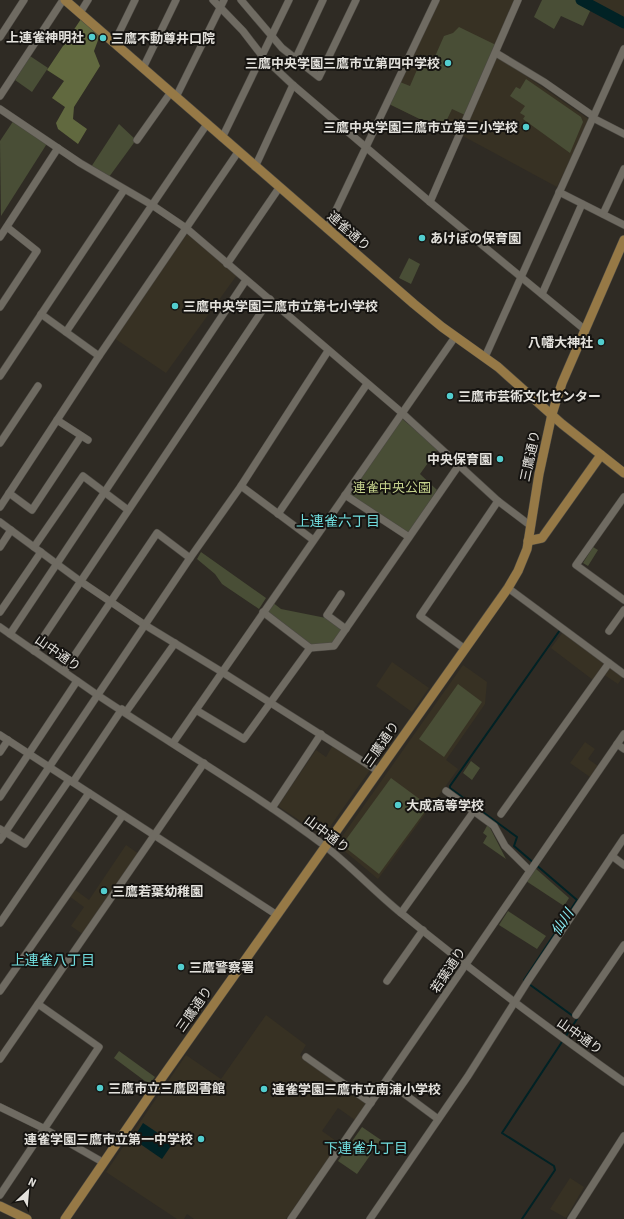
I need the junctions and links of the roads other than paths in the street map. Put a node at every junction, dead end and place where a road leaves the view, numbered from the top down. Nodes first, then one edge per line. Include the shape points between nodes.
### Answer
1 (24, 0) edge
2 (64, 0) edge
3 (88, 0) edge
4 (135, 0) edge
5 (176, 0) edge
6 (213, 0) edge
7 (241, 0) edge
8 (289, 0) edge
9 (323, 0) edge
10 (356, 0) edge
11 (436, 0) edge
12 (518, 0) edge
13 (222, 3) edge
14 (80, 13) junction
15 (272, 36) junction
16 (0, 37) edge
17 (114, 43) junction
18 (624, 49) edge
19 (496, 53) junction
20 (263, 57) junction
21 (295, 60) junction
22 (143, 68) junction
23 (293, 85) junction
24 (173, 94) junction
25 (0, 96) edge
26 (0, 109) edge
27 (593, 117) junction
28 (207, 124) junction
29 (624, 134) edge
30 (222, 138) junction
31 (137, 140) dead end
32 (366, 147) junction
33 (58, 148) junction
34 (238, 152) junction
35 (255, 167) junction
36 (624, 169) edge
37 (280, 188) junction
38 (124, 190) junction
39 (559, 192) junction
40 (430, 202) junction
41 (582, 204) junction
42 (152, 205) junction
43 (603, 214) junction
44 (624, 225) edge
45 (7, 227) junction
46 (186, 228) junction
47 (327, 229) junction
48 (0, 237) edge
49 (624, 240) edge
50 (227, 264) junction
51 (520, 277) junction
52 (246, 280) junction
53 (542, 294) junction
54 (270, 299) junction
55 (0, 307) edge
56 (41, 314) junction
57 (584, 329) junction
58 (66, 332) junction
59 (455, 337) junction
60 (328, 351) junction
61 (99, 356) junction
62 (485, 357) junction
63 (0, 376) edge
64 (367, 384) junction
65 (38, 386) dead end
66 (401, 412) junction
67 (552, 414) junction
68 (57, 420) junction
69 (81, 436) junction
70 (88, 440) dead end
71 (0, 443) edge
72 (601, 455) junction
73 (459, 465) junction
74 (624, 473) edge
75 (241, 486) junction
76 (105, 491) junction
77 (9, 493) junction
78 (345, 495) junction
79 (624, 497) edge
80 (498, 501) junction
81 (0, 507) edge
82 (128, 510) junction
83 (278, 514) junction
84 (0, 522) edge
85 (531, 526) junction
86 (11, 530) junction
87 (409, 537) junction
88 (312, 539) junction
89 (528, 541) junction
90 (0, 547) edge
91 (34, 547) junction
92 (41, 552) junction
93 (190, 558) junction
94 (57, 564) junction
95 (80, 581) junction
96 (508, 588) junction
97 (341, 594) dead end
98 (624, 600) edge
99 (111, 603) junction
100 (624, 610) edge
101 (0, 612) edge
102 (262, 612) junction
103 (145, 625) junction
104 (0, 627) edge
105 (346, 629) junction
106 (609, 631) dead end
107 (10, 634) junction
108 (175, 643) junction
109 (310, 648) junction
110 (465, 649) junction
111 (34, 651) junction
112 (609, 663) junction
113 (64, 672) junction
114 (222, 672) junction
115 (624, 674) edge
116 (77, 681) junction
117 (98, 695) junction
118 (272, 703) junction
119 (196, 710) junction
120 (124, 711) junction
121 (321, 734) junction
122 (624, 734) edge
123 (0, 735) edge
124 (8, 740) junction
125 (172, 743) junction
126 (617, 744) junction
127 (624, 749) edge
128 (0, 752) edge
129 (29, 754) junction
130 (204, 763) junction
131 (49, 767) junction
132 (378, 771) junction
133 (71, 781) junction
134 (446, 791) dead end
135 (89, 793) junction
136 (0, 796) edge
137 (272, 808) junction
138 (474, 811) junction
139 (501, 814) dead end
140 (123, 815) junction
141 (3, 830) edge
142 (154, 835) junction
143 (624, 838) edge
144 (0, 840) edge
145 (325, 846) junction
146 (612, 856) junction
147 (624, 865) edge
148 (532, 866) junction
149 (401, 913) junction
150 (277, 915) junction
151 (0, 923) edge
152 (423, 930) junction
153 (624, 945) edge
154 (467, 965) junction
155 (387, 981) dead end
156 (0, 991) edge
157 (514, 1002) junction
158 (38, 1004) junction
159 (576, 1015) dead end
160 (306, 1057) dead end
161 (0, 1058) edge
162 (387, 1081) junction
163 (624, 1082) edge
164 (371, 1103) junction
165 (0, 1107) edge
166 (438, 1119) junction
167 (43, 1128) junction
168 (624, 1136) edge
169 (103, 1163) junction
170 (0, 1195) edge
171 (0, 1206) edge
172 (27, 1219) edge
173 (65, 1219) edge
174 (291, 1219) edge
175 (370, 1219) edge
176 (571, 1219) edge

1 - 16 street
2 - 14 main road, 連雀通り
2 - 25 street
3 - 14 street
4 - 17 street
5 - 22 street
6 - 13 street
7 - 15 street
8 - 15 street
9 - 21 street
10 - 21 street via 319,77
11 - 32 street
12 - 19 street
13 - 20 street
13 - 24 street
14 - 17 main road, 連雀通り
15 - 20 street
15 - 21 street
17 - 22 main road, 連雀通り
18 - 27 street
19 - 27 street via 544,82
19 - 40 street
20 - 23 street
20 - 30 street
22 - 24 main road, 連雀通り
23 - 32 street
23 - 35 street
24 - 28 main road, 連雀通り
24 - 31 street
26 - 33 street
27 - 29 street
27 - 39 street
28 - 30 main road, 連雀通り
28 - 42 street
30 - 34 main road, 連雀通り
32 - 40 street
32 - 47 street
33 - 38 street
33 - 45 street
34 - 35 main road, 連雀通り
34 - 46 street
35 - 37 main road, 連雀通り
36 - 43 street
37 - 47 main road, 連雀通り
37 - 50 street
38 - 42 street
38 - 56 street
39 - 41 street
39 - 51 street
40 - 51 street
41 - 43 street
41 - 53 street
42 - 46 street
42 - 58 street
43 - 44 street
45 - 48 street
45 - 55 street via 37,251
46 - 50 street
46 - 61 street
47 - 59 main road, 連雀通り
49 - 57 main road, 三鷹通り
50 - 52 street
51 - 53 street
51 - 62 street
52 - 54 street
52 - 76 street
53 - 57 street
54 - 60 street
54 - 82 street
56 - 58 street
56 - 63 street
57 - 67 main road, 三鷹通り
58 - 61 street
59 - 62 main road, 連雀通り
59 - 66 street
60 - 64 street
60 - 75 street
61 - 68 street
62 - 67 main road, 連雀通り
64 - 66 street
64 - 83 street
65 - 71 street
66 - 73 street
66 - 78 street
67 - 72 main road, 連雀通り
67 - 85 main road, 三鷹通り
68 - 69 street
68 - 77 street
69 - 70 street
69 - 77 street via 32,510
72 - 74 main road, 連雀通り
72 - 89 main road via 542,538
73 - 80 street
73 - 87 street
75 - 83 street
75 - 93 street
76 - 82 street
76 - 91 street via 83,476
76 - 94 street
77 - 81 street
78 - 87 street
78 - 88 street
79 - 98 street via 576,565
80 - 85 street
80 - 110 street via 420,616
82 - 95 street
83 - 88 street
84 - 86 street
85 - 89 main road, 三鷹通り
86 - 90 street
86 - 91 street
87 - 105 street
88 - 102 street
89 - 96 main road, 三鷹通り via 518,571
91 - 92 street
92 - 94 street
92 - 101 street
93 - 99 street via 157,533
93 - 103 street
94 - 95 street
94 - 107 street
95 - 99 street
95 - 111 street
96 - 110 main road, 三鷹通り
96 - 112 street
97 - 105 street via 327,616
99 - 103 street
99 - 113 street
100 - 106 street
102 - 109 street
102 - 114 street
103 - 108 street
103 - 117 street
104 - 107 street, 山中通り
105 - 109 street via 334,646
107 - 111 street, 山中通り
108 - 114 street
108 - 120 street
109 - 118 street
110 - 132 main road, 三鷹通り
111 - 113 street, 山中通り
112 - 115 street
112 - 139 street
113 - 116 street, 山中通り
114 - 118 street
114 - 119 street
116 - 117 street, 山中通り
116 - 129 street
117 - 120 street, 山中通り
117 - 131 street
118 - 119 street via 244,739
118 - 121 street
119 - 125 street
120 - 125 street, 山中通り
120 - 133 street
121 - 132 street
121 - 137 street
122 - 126 street, 若葉通り
123 - 124 street
124 - 128 street
124 - 129 street
125 - 130 street, 山中通り
126 - 127 street
126 - 148 street, 若葉通り
129 - 131 street
129 - 136 street
130 - 137 street, 山中通り
130 - 142 street
131 - 133 street
131 - 141 street
132 - 145 main road, 三鷹通り
133 - 135 street
133 - 141 street via 25,844
134 - 138 street
135 - 140 street
135 - 151 street
137 - 145 street, 山中通り
138 - 148 street via 494,826 504,846
138 - 149 street
140 - 142 street
140 - 156 street
141 - 144 street
142 - 150 street
142 - 158 street
143 - 146 street
145 - 149 street, 山中通り
145 - 150 main road, 三鷹通り
146 - 147 street
146 - 157 street
148 - 154 street, 若葉通り
149 - 152 street, 山中通り
150 - 169 main road, 三鷹通り
152 - 154 street, 山中通り
152 - 155 street
153 - 159 street
154 - 157 street, 山中通り
154 - 162 street, 若葉通り
157 - 163 street, 山中通り
157 - 166 street
158 - 161 street
158 - 167 street via 99,1047
160 - 164 street
162 - 164 street, 若葉通り
162 - 166 street
164 - 174 street, 若葉通り
165 - 167 street
166 - 175 street
167 - 169 street
167 - 170 street
168 - 176 street
169 - 173 main road, 三鷹通り
171 - 172 main road

